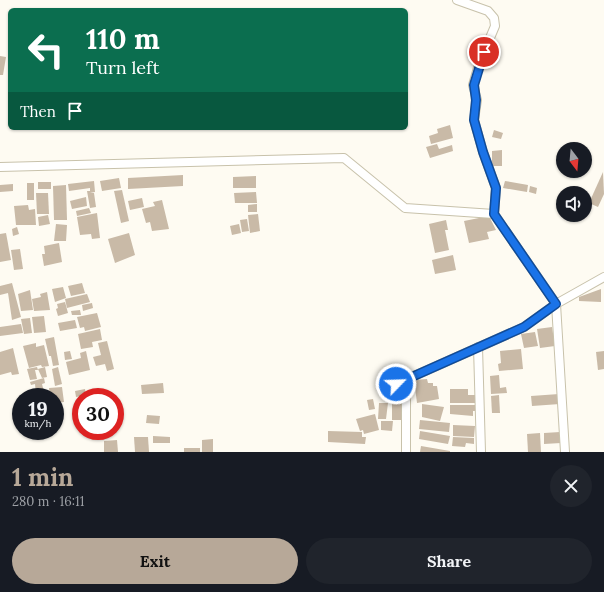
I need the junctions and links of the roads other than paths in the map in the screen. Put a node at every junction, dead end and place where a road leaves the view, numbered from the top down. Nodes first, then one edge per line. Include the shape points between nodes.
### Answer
1 (457, 0) edge
2 (0, 167) edge
3 (494, 214) junction
4 (604, 278) edge
5 (556, 304) junction
6 (478, 347) junction
7 (406, 380) junction
8 (396, 384) dead end
9 (406, 452) edge
10 (480, 452) edge
11 (565, 452) edge

1 - 3 street via 488,11 494,18 495,26 479,64 474,85 474,120 496,188
2 - 3 street via 344,158 405,208
3 - 5 street
4 - 5 street
5 - 6 street via 524,327
5 - 11 street
6 - 7 street
6 - 10 street
7 - 8 street
7 - 9 street

